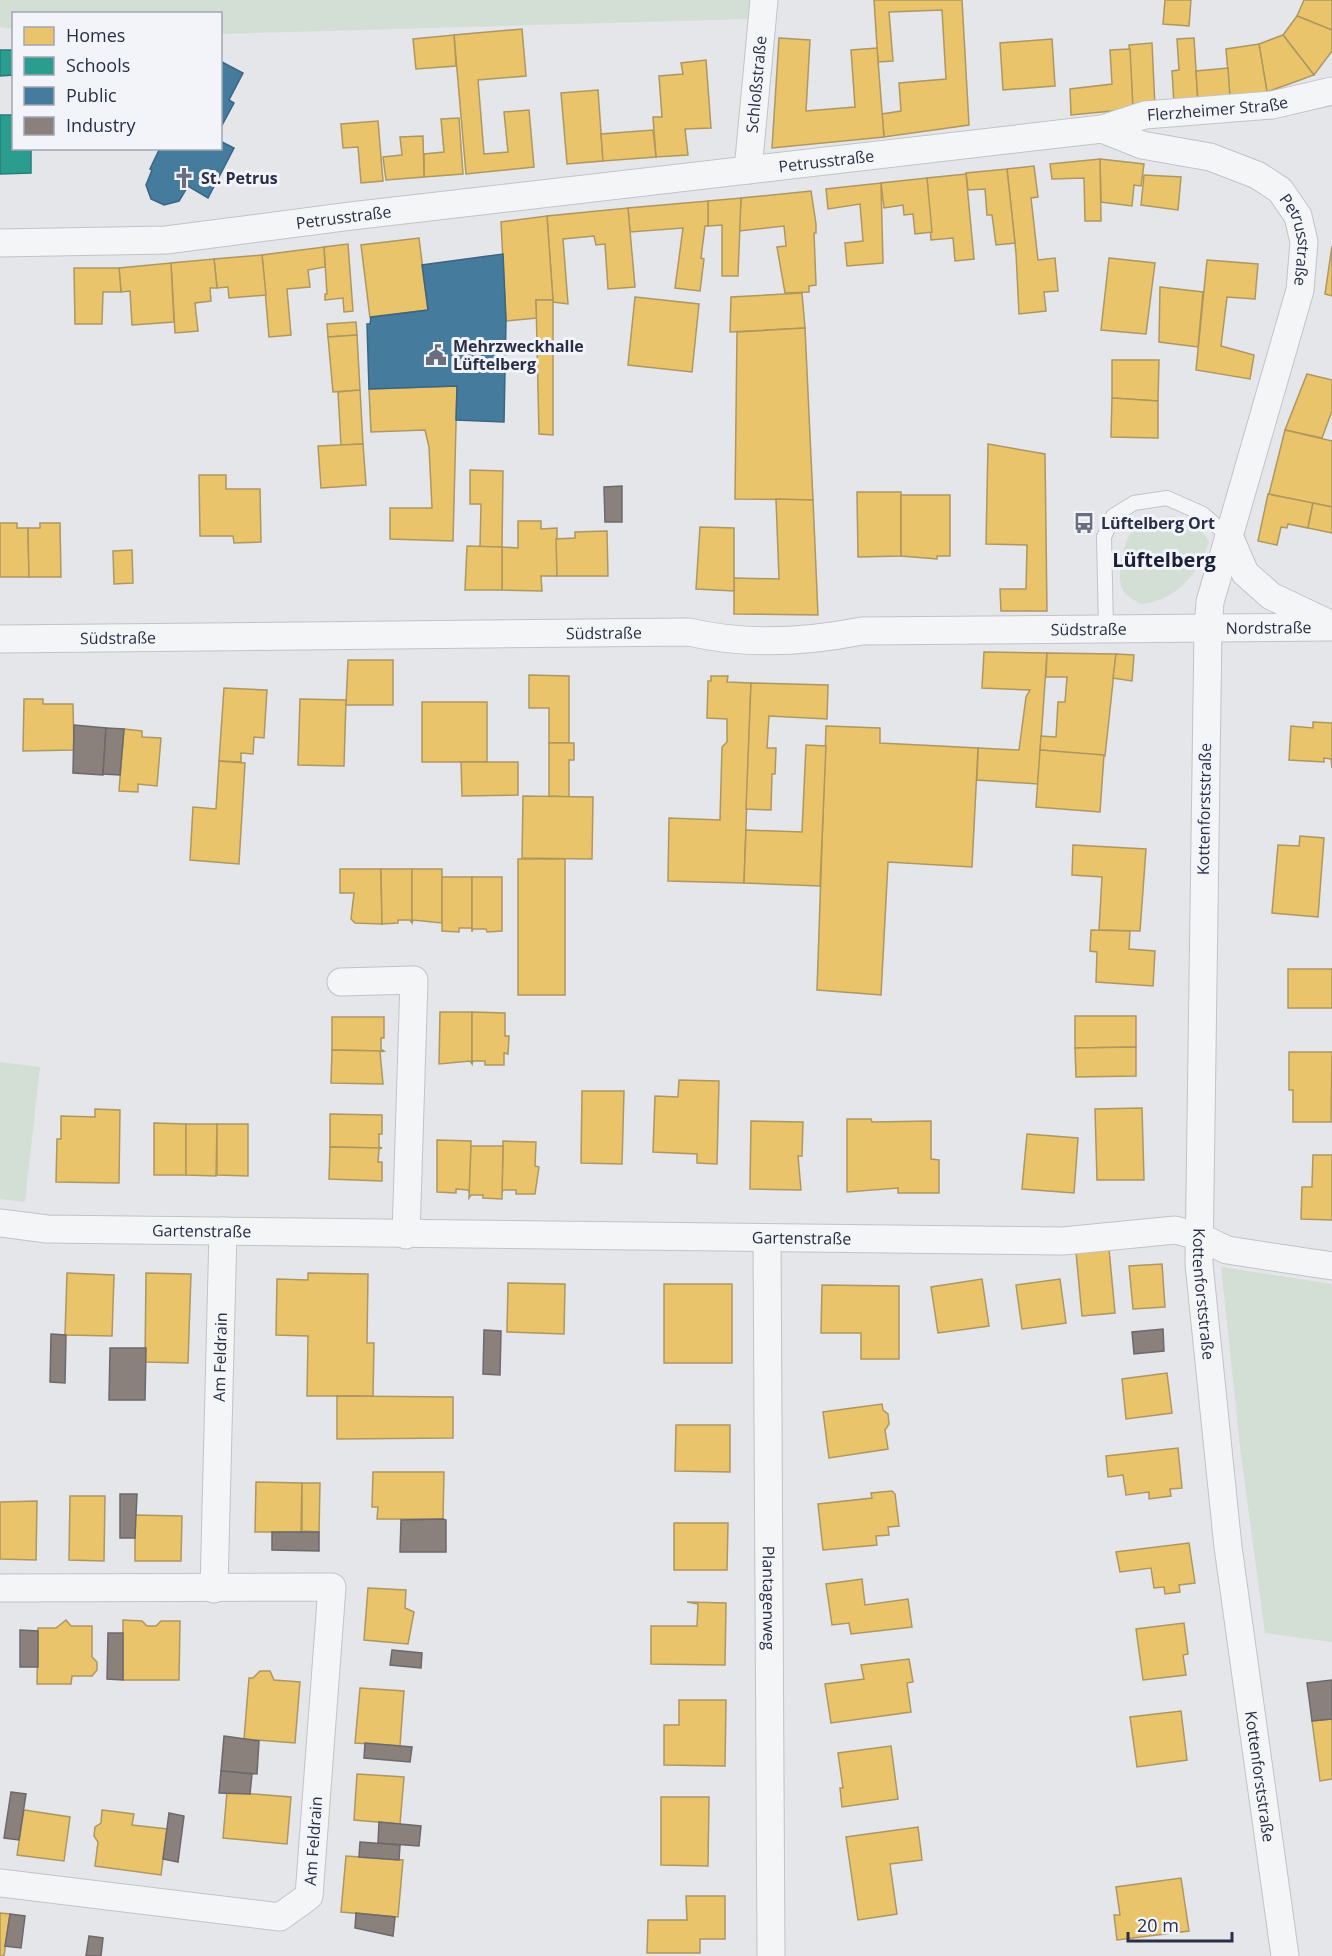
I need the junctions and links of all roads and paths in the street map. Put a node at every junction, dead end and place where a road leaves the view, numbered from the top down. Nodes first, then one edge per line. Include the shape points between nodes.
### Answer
1 (764, 0) edge
2 (1332, 91) edge
3 (1102, 129) junction
4 (748, 170) junction
5 (0, 243) edge
6 (1230, 538) junction
7 (1332, 626) edge
8 (1106, 628) junction
9 (1208, 629) junction
10 (0, 639) edge
11 (341, 982) dead end
12 (0, 1223) edge
13 (222, 1231) junction
14 (406, 1235) junction
15 (1198, 1236) junction
16 (767, 1239) junction
17 (1332, 1266) edge
18 (0, 1588) edge
19 (214, 1589) junction
20 (0, 1883) edge
21 (771, 1956) edge
22 (1285, 1956) edge

1 - 4 street, Schloßstraße
2 - 3 street, Flerzheimer Straße via 1272,105 1145,115
3 - 4 street, Petrusstraße
3 - 6 street, Petrusstraße via 1142,145 1210,157 1257,175 1280,190 1298,216 1305,242 1299,290
4 - 5 street, Petrusstraße via 166,240
6 - 7 street via 1245,573 1271,596
6 - 8 lane via 1203,514 1167,498 1134,503 1113,516 1104,537
6 - 9 street, Petrusstraße via 1210,602
7 - 9 street, Nordstraße
8 - 9 street, Südstraße
8 - 10 street, Südstraße via 862,631 823,639 717,639 689,633
9 - 15 street, Kottenforststraße
11 - 14 street via 414,980
12 - 13 street, Gartenstraße via 48,1229
13 - 14 street, Gartenstraße
13 - 19 street, Am Feldrain
14 - 16 street, Gartenstraße
15 - 16 street, Gartenstraße via 1175,1230 1063,1241
15 - 17 street, Gartenstraße via 1227,1250
15 - 22 street, Kottenforststraße via 1228,1547
16 - 21 street, Plantagenweg
18 - 19 street, Am Feldrain
19 - 20 street, Am Feldrain via 332,1587 309,1896 280,1917

